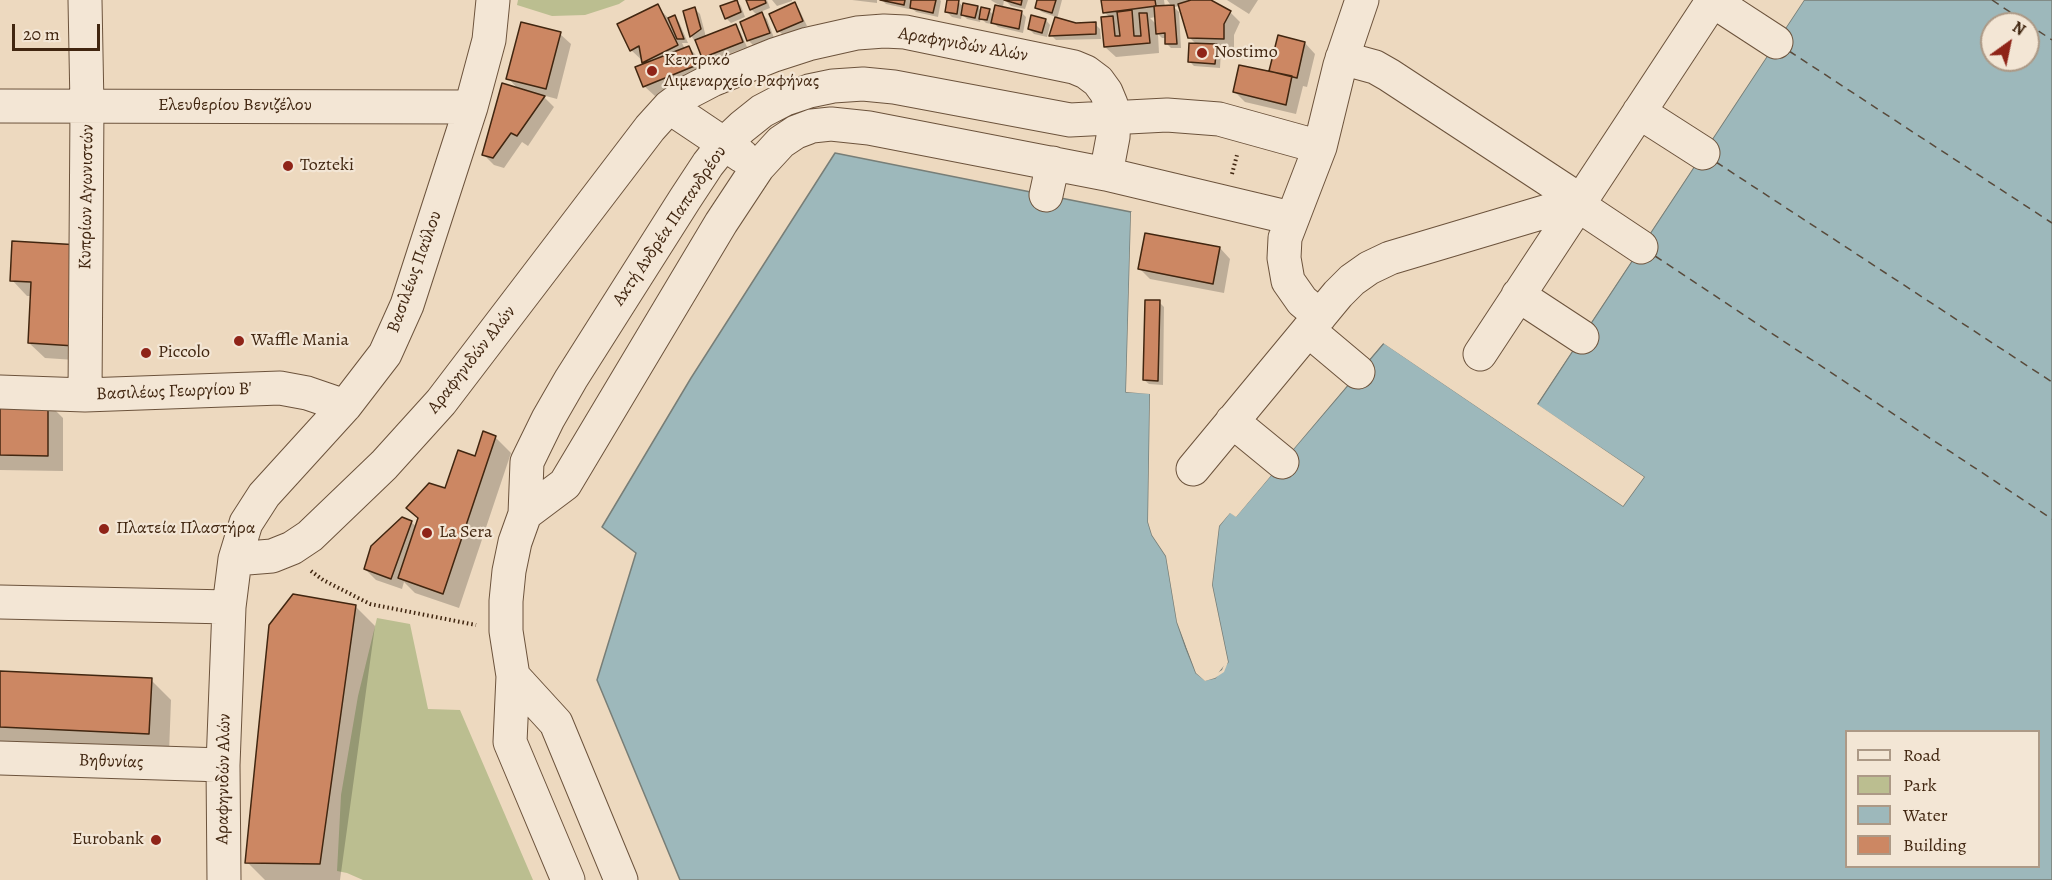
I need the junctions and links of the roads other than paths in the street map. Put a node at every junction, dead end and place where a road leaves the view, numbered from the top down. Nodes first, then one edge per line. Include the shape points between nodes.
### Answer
1 (85, 0) edge
2 (494, 0) edge
3 (1362, 0) edge
4 (1713, 0) edge
5 (1776, 42) dead end
6 (1342, 58) junction
7 (0, 106) edge
8 (87, 106) junction
9 (471, 107) junction
10 (669, 107) junction
11 (1640, 112) junction
12 (1114, 119) junction
13 (724, 144) junction
14 (1320, 147) junction
15 (1703, 153) dead end
16 (1053, 163) junction
17 (758, 167) junction
18 (1106, 174) junction
19 (1046, 195) dead end
20 (1579, 203) junction
21 (1291, 218) junction
22 (1641, 247) dead end
23 (1518, 295) junction
24 (1314, 323) junction
25 (1582, 337) dead end
26 (1480, 354) dead end
27 (1358, 372) dead end
28 (0, 392) edge
29 (85, 395) junction
30 (345, 406) junction
31 (1232, 421) junction
32 (1282, 462) dead end
33 (1193, 469) dead end
34 (525, 514) junction
35 (234, 559) junction
36 (0, 602) edge
37 (229, 607) junction
38 (513, 676) junction
39 (0, 758) edge
40 (223, 765) junction
41 (224, 880) edge
42 (568, 880) edge
43 (621, 880) edge

1 - 8 street, Κυπρίων Αγωνιστών
2 - 9 street, Βασιλέως Παύλου via 489,40
3 - 6 street
4 - 5 street
4 - 11 street
6 - 14 street
6 - 20 street via 1389,75
7 - 8 street, Ελευθερίου Βενιζέλου
8 - 9 street, Ελευθερίου Βενιζέλου
8 - 29 street, Κυπρίων Αγωνιστών
9 - 30 street, Βασιλέως Παύλου via 407,305 385,354
10 - 12 street, Αραφηνιδών Αλών via 712,80 774,55 837,37 884,31 1074,67 1098,81
10 - 13 street
10 - 35 street, Αραφηνιδών Αλών via 416,431 384,465 310,536 291,548 272,556
11 - 15 street
11 - 20 street
12 - 13 street, Ακτή Ανδρέα Παπανδρέου via 1070,120 863,84 833,86 785,99 755,116
12 - 14 street, Ακτή Ανδρέα Παπανδρέου via 1219,119
12 - 18 street, Αραφηνιδών Αλών
13 - 17 street
13 - 34 street, Ακτή Ανδρέα Παπανδρέου via 685,199 548,419 527,462
14 - 21 street
16 - 17 street via 831,124 796,132
16 - 18 street
16 - 19 street
17 - 34 street via 565,484
18 - 21 street
20 - 22 street
20 - 23 street
20 - 24 street via 1390,258 1352,280
21 - 24 street via 1284,258 1288,280
23 - 25 street
23 - 26 street
24 - 27 street
24 - 31 street
28 - 29 street, Βασιλέως Γεωργίου Β'
29 - 30 street, Βασιλέως Γεωργίου Β' via 280,388
30 - 35 street, Βασιλέως Παύλου via 264,495 246,523
31 - 32 street
31 - 33 street
34 - 38 street, Ακτή Ανδρέα Παπανδρέου via 515,542 506,601
35 - 37 street, Βασιλέως Παύλου
36 - 37 street
37 - 40 street, Αραφηνιδών Αλών
38 - 42 street, Ακτή Ανδρέα Παπανδρέου via 510,742
38 - 43 street via 556,723
39 - 40 street, Βηθυνίας
40 - 41 street, Αραφηνιδών Αλών

